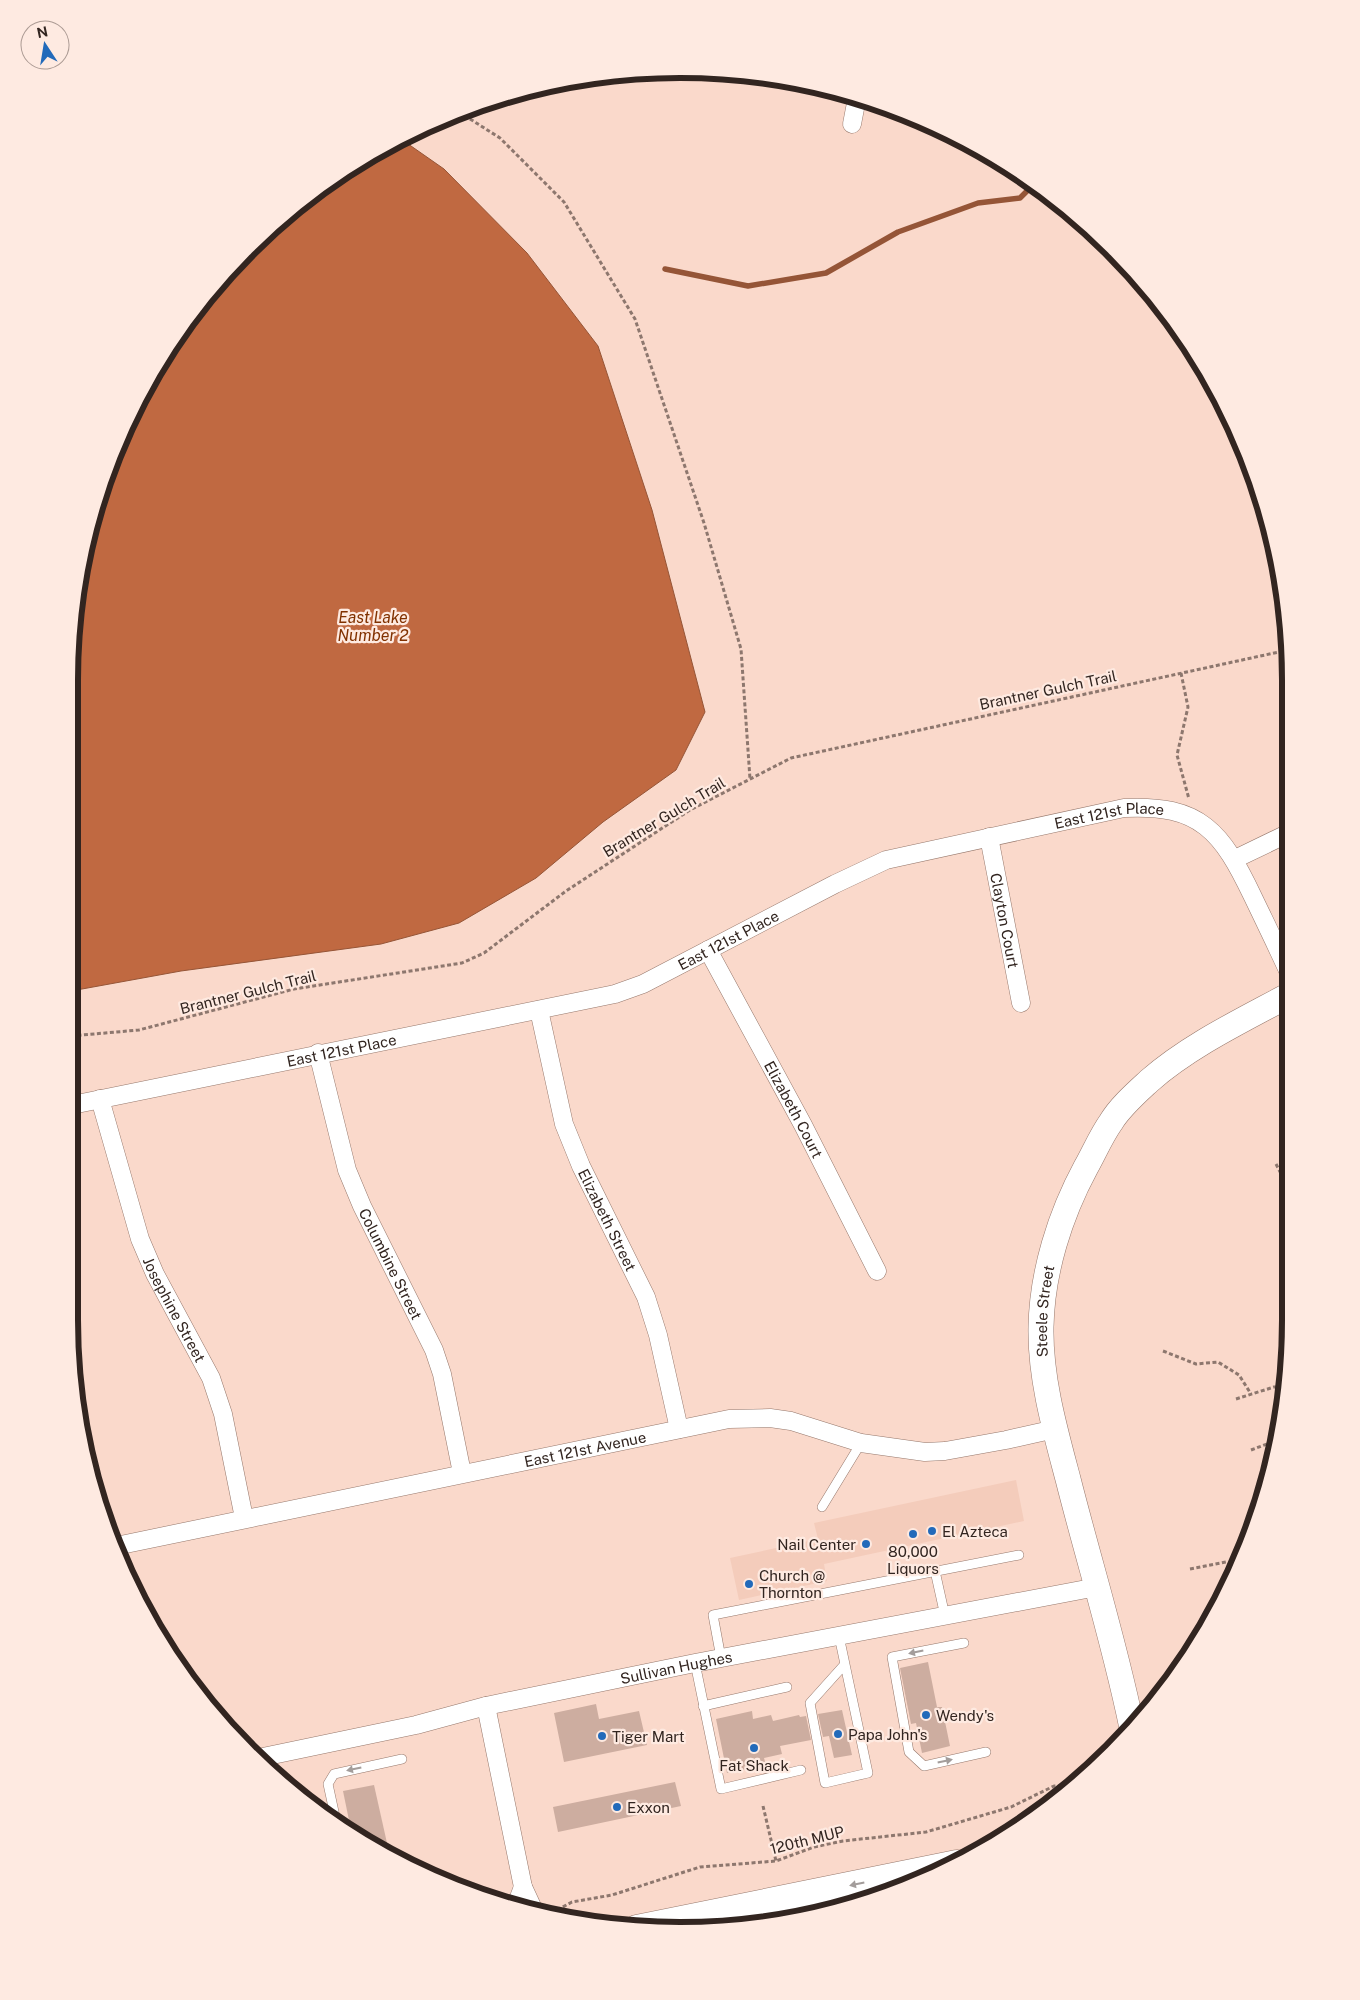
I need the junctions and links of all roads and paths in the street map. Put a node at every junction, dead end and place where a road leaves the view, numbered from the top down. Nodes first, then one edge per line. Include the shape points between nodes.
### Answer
1 (856, 104) edge
2 (466, 117) edge
3 (852, 124) dead end
4 (1281, 651) edge
5 (1181, 673) junction
6 (750, 779) junction
7 (1195, 818) junction
8 (1282, 836) edge
9 (989, 837) junction
10 (1235, 859) junction
11 (708, 950) junction
12 (1282, 958) edge
13 (1282, 999) edge
14 (1021, 1003) dead end
15 (539, 1010) junction
16 (78, 1035) edge
17 (318, 1053) junction
18 (100, 1099) junction
19 (78, 1104) edge
20 (1276, 1164) dead end
21 (1282, 1176) edge
22 (877, 1271) dead end
23 (1163, 1351) dead end
24 (1278, 1387) edge
25 (1251, 1394) junction
26 (1236, 1399) dead end
27 (679, 1429) junction
28 (1055, 1429) junction
29 (861, 1443) junction
30 (1270, 1443) edge
31 (1251, 1450) dead end
32 (462, 1473) junction
33 (822, 1507) dead end
34 (244, 1518) junction
35 (121, 1545) edge
36 (1019, 1555) dead end
37 (1226, 1562) dead end
38 (1190, 1569) dead end
39 (935, 1571) junction
40 (1097, 1587) junction
41 (946, 1616) junction
42 (839, 1636) junction
43 (964, 1642) dead end
44 (721, 1658) junction
45 (695, 1663) junction
46 (845, 1664) junction
47 (787, 1688) dead end
48 (486, 1706) junction
49 (703, 1706) junction
50 (1130, 1720) edge
51 (986, 1752) dead end
52 (265, 1756) edge
53 (402, 1759) dead end
54 (801, 1770) dead end
55 (1061, 1786) edge
56 (764, 1806) dead end
57 (334, 1813) edge
58 (776, 1861) junction
59 (924, 1871) edge
60 (523, 1887) junction
61 (518, 1900) edge
62 (531, 1904) edge
63 (558, 1910) edge
64 (672, 1922) edge

1 - 3 street
2 - 6 path via 500,138 564,202 635,319 704,523 741,649
4 - 5 path, Brantner Gulch Trail
5 - 6 path, Brantner Gulch Trail via 790,758
5 - 7 path via 1188,707 1177,755
6 - 16 path, Brantner Gulch Trail via 690,810 566,891 484,953 462,964 294,989 139,1030
7 - 9 street, East 121st Place via 1167,810 1124,808
7 - 10 street, East 121st Place via 1220,838
8 - 10 street
9 - 11 street, East 121st Place via 886,860
9 - 14 street, Clayton Court
10 - 12 street, East 121st Place
11 - 15 street, East 121st Place via 644,984 615,994
11 - 22 street, Elizabeth Court
13 - 28 street, Steele Street via 1192,1050 1150,1080 1111,1121 1081,1177 1053,1249 1044,1292 1042,1345
15 - 17 street, East 121st Place
15 - 27 street, Elizabeth Street via 564,1124 581,1166 646,1297
17 - 18 street, East 121st Place
17 - 32 street, Columbine Street via 347,1170 434,1350
18 - 19 street, East 121st Place
18 - 34 street, Josephine Street via 140,1239 155,1274 211,1378 223,1414
20 - 21 path
23 - 25 path via 1196,1364 1218,1362 1239,1375
24 - 25 path
25 - 26 path
27 - 29 street, East 121st Avenue via 729,1419 770,1418
27 - 32 street, East 121st Avenue
28 - 29 street, East 121st Avenue via 945,1451 906,1451
28 - 40 street, Steele Street
29 - 33 lane
30 - 31 path
32 - 34 street, East 121st Avenue
34 - 35 street, East 121st Avenue
36 - 39 lane
37 - 38 path
39 - 41 lane
39 - 44 lane via 713,1615
40 - 41 street, Sullivan Hughes
40 - 50 street, Steele Street
41 - 42 street, Sullivan Hughes
42 - 44 street, Sullivan Hughes
42 - 46 lane
43 -> 51 lane via 892,1657 909,1752 924,1766
44 - 45 street, Sullivan Hughes
45 - 48 street, Sullivan Hughes
45 - 49 lane
46 - 46 lane via 868,1773 825,1783 810,1703
47 - 49 lane
48 - 52 street, Sullivan Hughes via 416,1725
48 - 60 street
49 - 54 lane via 721,1789
53 -> 57 lane via 334,1774 328,1784
55 - 58 path, 120th MUP via 1054,1786 1011,1807 944,1828 843,1841 814,1847
56 - 58 path
58 - 63 path, 120th MUP via 700,1866 612,1895 572,1902
59 -> 64 main road
60 - 61 street
60 - 62 street

